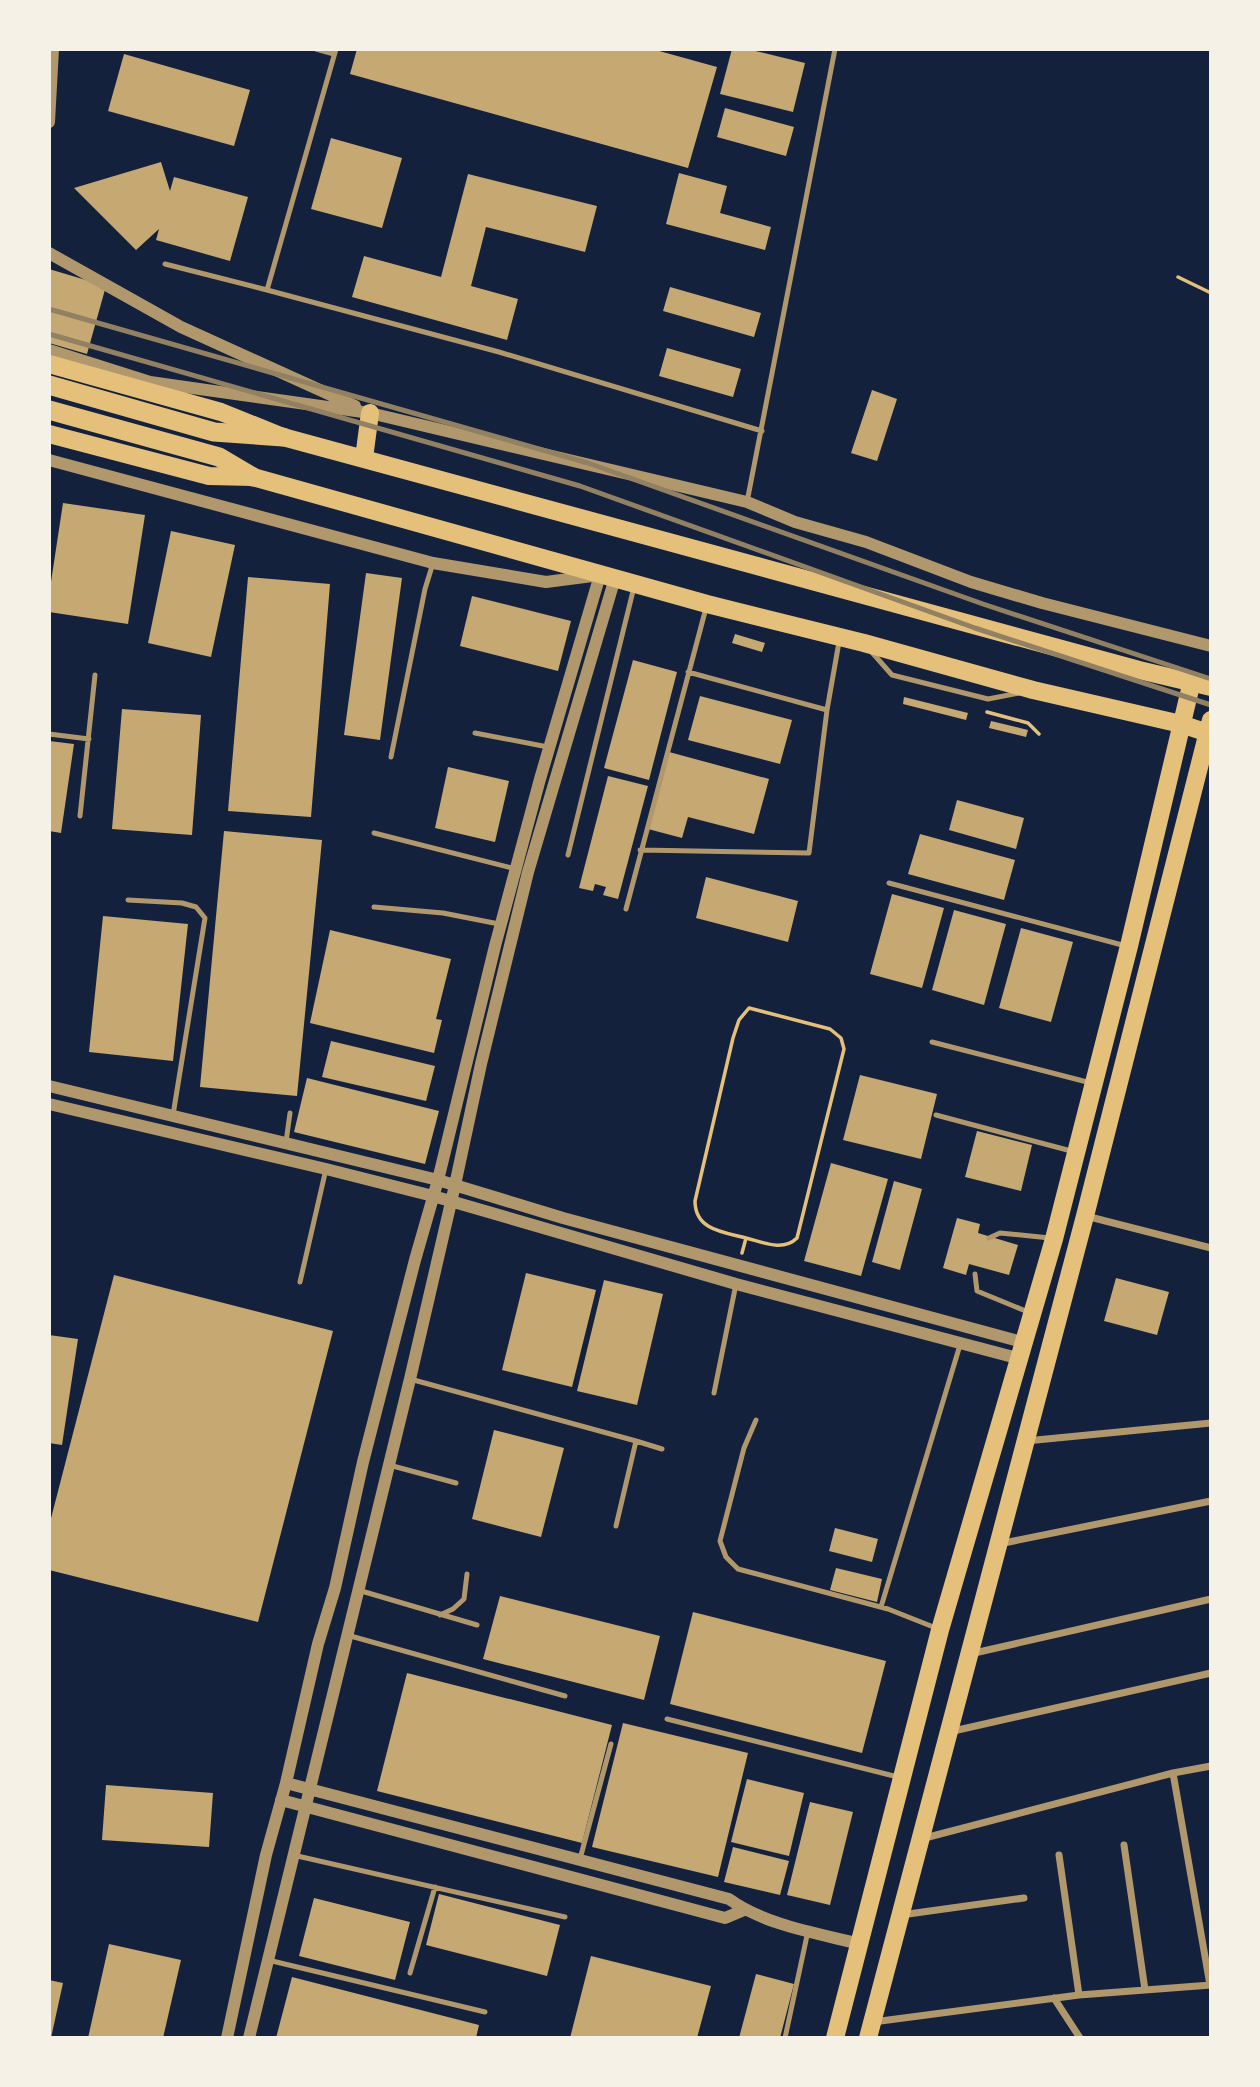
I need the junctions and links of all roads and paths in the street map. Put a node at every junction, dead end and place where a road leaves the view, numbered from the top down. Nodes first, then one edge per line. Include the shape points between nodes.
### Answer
1 (53, 49) edge
2 (316, 49) edge
3 (835, 49) edge
4 (335, 51) edge
5 (49, 122) edge
6 (49, 253) edge
7 (165, 264) dead end
8 (1178, 277) dead end
9 (267, 290) junction
10 (1211, 293) edge
11 (49, 350) edge
12 (49, 364) edge
13 (49, 385) edge
14 (49, 410) edge
15 (370, 412) junction
16 (762, 431) junction
17 (49, 434) edge
18 (282, 437) junction
19 (364, 458) junction
20 (49, 460) edge
21 (253, 477) junction
22 (747, 502) junction
23 (433, 563) junction
24 (608, 577) junction
25 (635, 584) junction
26 (707, 604) junction
27 (840, 638) junction
28 (1211, 646) edge
29 (688, 672) junction
30 (95, 675) dead end
31 (1192, 681) junction
32 (1211, 687) edge
33 (828, 710) junction
34 (1181, 724) junction
35 (1210, 729) edge
36 (475, 733) dead end
37 (49, 734) edge
38 (89, 739) junction
39 (550, 747) junction
40 (391, 757) dead end
41 (1203, 773) edge
42 (80, 816) dead end
43 (374, 833) dead end
44 (640, 850) junction
45 (568, 855) dead end
46 (516, 869) junction
47 (889, 883) dead end
48 (128, 900) dead end
49 (374, 907) dead end
50 (626, 909) dead end
51 (501, 925) junction
52 (1129, 946) junction
53 (932, 1042) dead end
54 (1094, 1083) junction
55 (49, 1086) edge
56 (49, 1104) edge
57 (290, 1113) dead end
58 (173, 1115) junction
59 (936, 1115) dead end
60 (286, 1142) junction
61 (1077, 1152) junction
62 (326, 1169) junction
63 (438, 1180) junction
64 (455, 1185) junction
65 (433, 1196) junction
66 (451, 1201) junction
67 (1085, 1216) junction
68 (746, 1238) junction
69 (989, 1238) dead end
70 (1054, 1238) junction
71 (1211, 1248) edge
72 (740, 1265) junction
73 (975, 1273) dead end
74 (300, 1282) dead end
75 (736, 1284) junction
76 (1034, 1314) junction
77 (960, 1342) junction
78 (1023, 1351) junction
79 (410, 1379) junction
80 (714, 1393) dead end
81 (757, 1420) dead end
82 (1211, 1423) edge
83 (636, 1441) junction
84 (1025, 1441) junction
85 (662, 1448) dead end
86 (389, 1465) junction
87 (456, 1483) dead end
88 (1211, 1501) edge
89 (615, 1526) dead end
90 (999, 1544) junction
91 (467, 1574) dead end
92 (358, 1590) junction
93 (1211, 1599) edge
94 (881, 1607) junction
95 (440, 1615) junction
96 (477, 1625) dead end
97 (940, 1630) junction
98 (347, 1635) junction
99 (969, 1654) junction
100 (1211, 1674) edge
101 (565, 1696) dead end
102 (667, 1719) dead end
103 (948, 1732) junction
104 (611, 1744) dead end
105 (1211, 1766) edge
106 (1173, 1773) junction
107 (902, 1777) junction
108 (286, 1783) junction
109 (310, 1789) junction
110 (281, 1800) junction
111 (306, 1807) junction
112 (920, 1839) junction
113 (1124, 1845) dead end
114 (1059, 1854) dead end
115 (293, 1855) junction
116 (580, 1860) junction
117 (435, 1888) junction
118 (1024, 1898) dead end
119 (744, 1910) junction
120 (901, 1915) junction
121 (565, 1917) dead end
122 (808, 1931) junction
123 (860, 1944) junction
124 (268, 1961) junction
125 (410, 1973) dead end
126 (1211, 1985) edge
127 (1145, 1990) junction
128 (1079, 1995) junction
129 (1054, 1998) junction
130 (485, 2012) dead end
131 (870, 2030) edge
132 (226, 2038) edge
133 (249, 2038) edge
134 (785, 2038) edge
135 (835, 2038) edge
136 (1080, 2038) edge

1 - 5 street
2 - 4 lane
3 - 16 lane
4 - 9 lane
6 - 15 street via 181,327
7 - 9 lane
8 - 10 path
9 - 16 lane via 499,352
11 - 15 street via 150,382
12 - 18 highway via 221,412
13 - 18 highway via 214,432
14 - 21 highway via 219,457
15 - 19 highway
15 - 22 street
16 - 22 lane
17 - 21 highway via 209,476
18 - 19 highway
19 - 31 highway
20 - 23 street
21 - 24 highway
22 - 28 street via 971,582
23 - 24 street via 546,582
23 - 40 lane
24 - 25 highway
24 - 39 street
24 - 64 street via 528,872
25 - 26 highway
25 - 45 lane
26 - 27 highway
26 - 29 lane
27 - 33 lane
27 - 34 highway
29 - 33 lane
29 - 44 lane
30 - 38 lane
31 - 32 highway
31 - 34 highway
33 - 44 lane via 809,852
34 - 35 highway
34 - 52 highway
35 - 41 highway
36 - 39 lane
37 - 38 lane
38 - 42 lane
39 - 46 street
41 - 67 highway
43 - 46 lane
44 - 50 lane
46 - 51 street
47 - 52 lane
48 - 58 lane via 182,903 196,907 205,918
49 - 51 lane via 443,913
51 - 63 street
52 - 54 highway
53 - 54 lane
54 - 61 highway
55 - 58 street
56 - 62 street
57 - 60 lane
58 - 60 street
59 - 61 lane
60 - 63 street
61 - 70 highway
62 - 65 street
62 - 74 lane
63 - 64 street
63 - 65 street
64 - 66 street
64 - 72 street
65 - 66 street
65 - 108 street
66 - 75 street
66 - 79 street
67 - 71 street
67 - 84 highway
68 - 68 path via 703,1224 695,1212 695,1201 733,1038 749,1008 830,1029 841,1038 844,1049 797,1238 780,1246
68 - 72 path
69 - 70 lane via 1000,1233
70 - 76 highway
72 - 78 street
73 - 76 lane via 977,1291
75 - 77 street
75 - 80 lane
76 - 78 highway
77 - 78 street
77 - 94 lane
78 - 97 highway
79 - 83 lane
79 - 86 street
81 - 94 lane via 744,1448 720,1541 726,1557 738,1569
82 - 84 street
83 - 85 lane
83 - 89 lane
84 - 90 highway
86 - 87 lane
86 - 92 street
88 - 90 street
90 - 99 highway
91 - 95 lane via 464,1599
92 - 95 lane
92 - 98 street
93 - 99 street
94 - 97 lane
95 - 96 lane
97 - 107 highway
98 - 101 lane
98 - 109 street
99 - 103 highway
100 - 103 street
102 - 107 lane
103 - 112 highway
104 - 116 lane
105 - 106 street
106 - 112 street
106 - 126 street
107 - 123 highway
108 - 109 street
108 - 110 street
109 - 111 street
109 - 116 street
110 - 111 street
110 - 132 street
111 - 115 street
111 - 119 street via 725,1918
112 - 120 highway
113 - 127 street
114 - 128 street
115 - 117 lane
115 - 124 street
116 - 119 street via 729,1899
117 - 121 lane
117 - 125 lane
118 - 120 street
119 - 122 street
120 - 131 highway
122 - 123 street
122 - 134 lane
123 - 135 highway
124 - 130 lane
124 - 133 street
126 - 127 street
127 - 128 street
128 - 129 street
129 - 131 street
129 - 136 street

